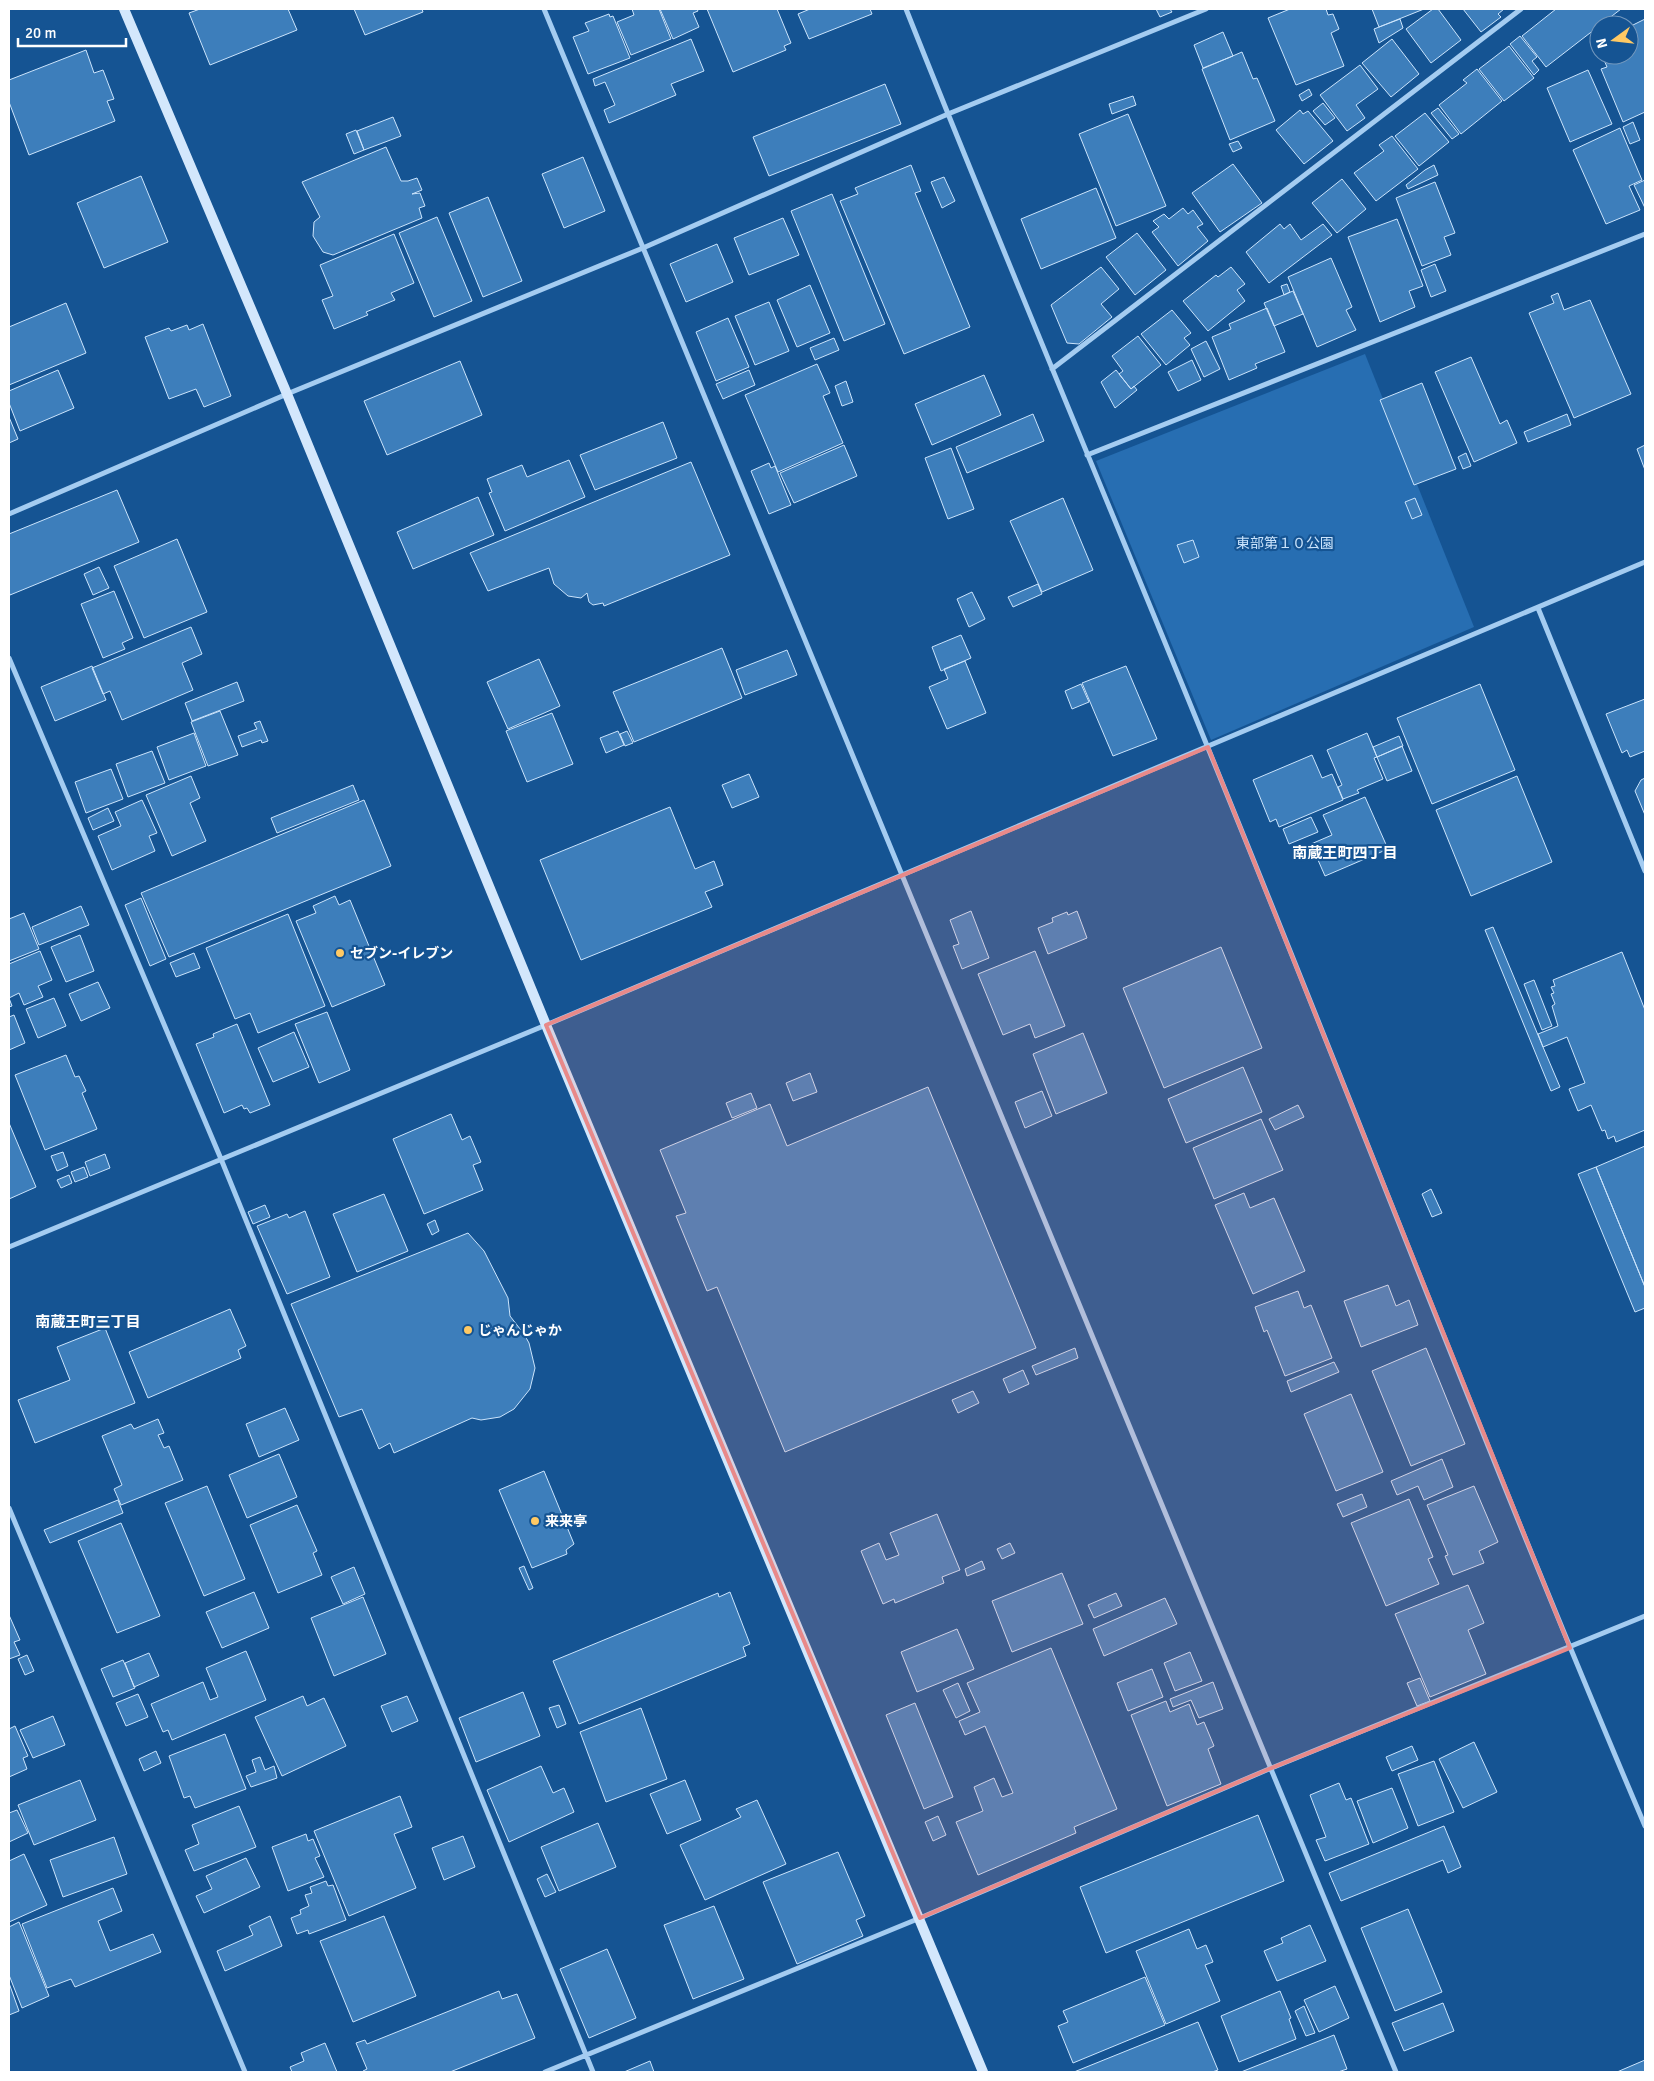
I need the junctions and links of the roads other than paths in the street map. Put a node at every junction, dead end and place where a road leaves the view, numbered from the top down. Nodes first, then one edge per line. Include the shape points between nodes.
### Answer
1 (124, 9) edge
2 (544, 9) edge
3 (906, 9) edge
4 (1206, 9) edge
5 (1521, 9) edge
6 (948, 114) junction
7 (1645, 234) edge
8 (644, 248) junction
9 (1052, 369) junction
10 (287, 394) junction
11 (1087, 456) junction
12 (9, 514) edge
13 (1645, 562) edge
14 (1538, 608) junction
15 (9, 658) edge
16 (1208, 747) junction
17 (1645, 871) edge
18 (902, 875) junction
19 (546, 1025) junction
20 (221, 1159) junction
21 (9, 1247) edge
22 (9, 1508) edge
23 (1645, 1616) edge
24 (1570, 1648) junction
25 (1269, 1769) junction
26 (1645, 1826) edge
27 (920, 1918) junction
28 (586, 2055) junction
29 (244, 2072) edge
30 (545, 2072) edge
31 (593, 2072) edge
32 (983, 2072) edge
33 (1396, 2072) edge

1 - 10 street
2 - 8 street
3 - 6 street
4 - 6 street
5 - 9 street
6 - 8 street
6 - 9 street
7 - 11 street
8 - 10 street
8 - 18 street
9 - 11 street
10 - 12 street
10 - 19 street
11 - 16 street
13 - 14 street
14 - 16 street
14 - 17 street
15 - 20 street
16 - 18 street
16 - 24 street
18 - 19 street
18 - 25 street
19 - 20 street
19 - 27 street
20 - 21 street
20 - 28 street
22 - 29 street
23 - 24 street
24 - 25 street
24 - 26 street
25 - 27 street
25 - 33 street
27 - 28 street
27 - 32 street
28 - 30 street
28 - 31 street

